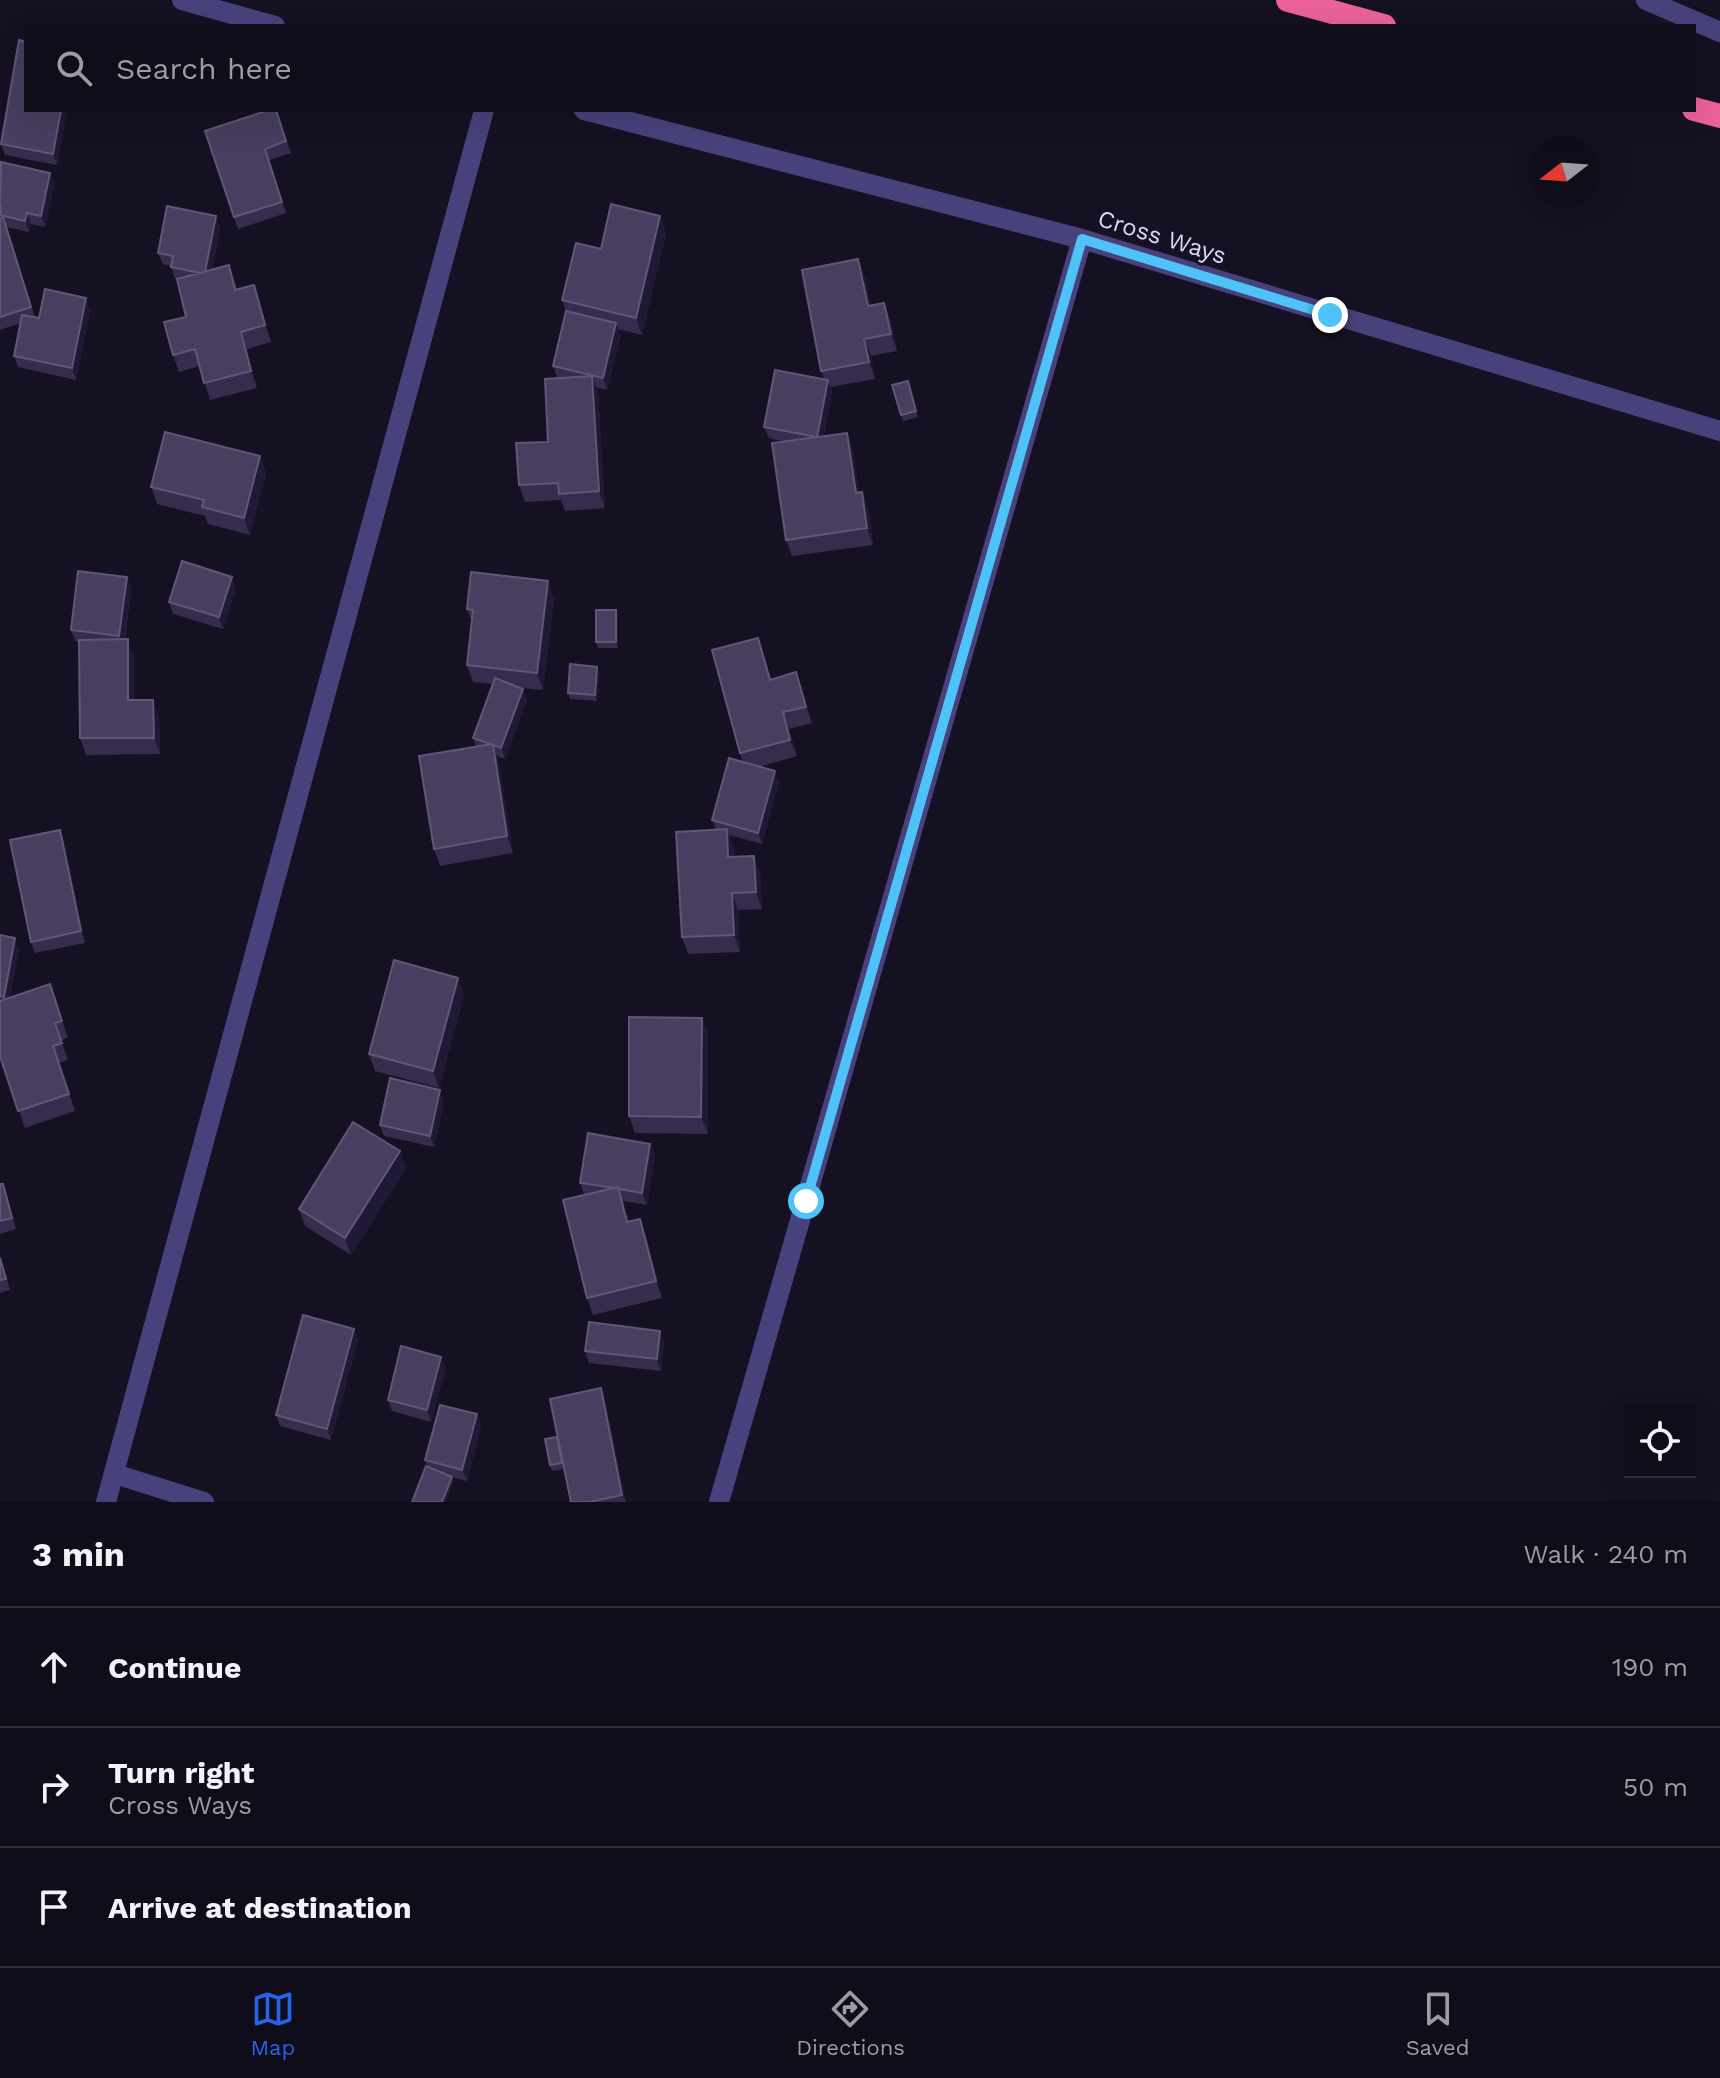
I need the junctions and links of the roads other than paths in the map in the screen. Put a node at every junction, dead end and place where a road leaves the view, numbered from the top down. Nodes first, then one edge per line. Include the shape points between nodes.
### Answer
1 (182, 0) edge
2 (1288, 0) edge
3 (1646, 0) edge
4 (268, 24) edge
5 (1377, 24) edge
6 (1720, 32) edge
7 (1696, 110) edge
8 (483, 112) edge
9 (592, 112) edge
10 (1720, 116) edge
11 (1082, 239) junction
12 (1720, 431) edge
13 (115, 1474) junction
14 (106, 1502) edge
15 (204, 1502) edge
16 (719, 1502) edge

1 - 4 street
2 - 5 highway
3 - 6 street
7 - 10 highway
8 - 13 street
9 - 11 street, Cross Ways
11 - 12 street, Cross Ways
11 - 16 street
13 - 14 street
13 - 15 street

